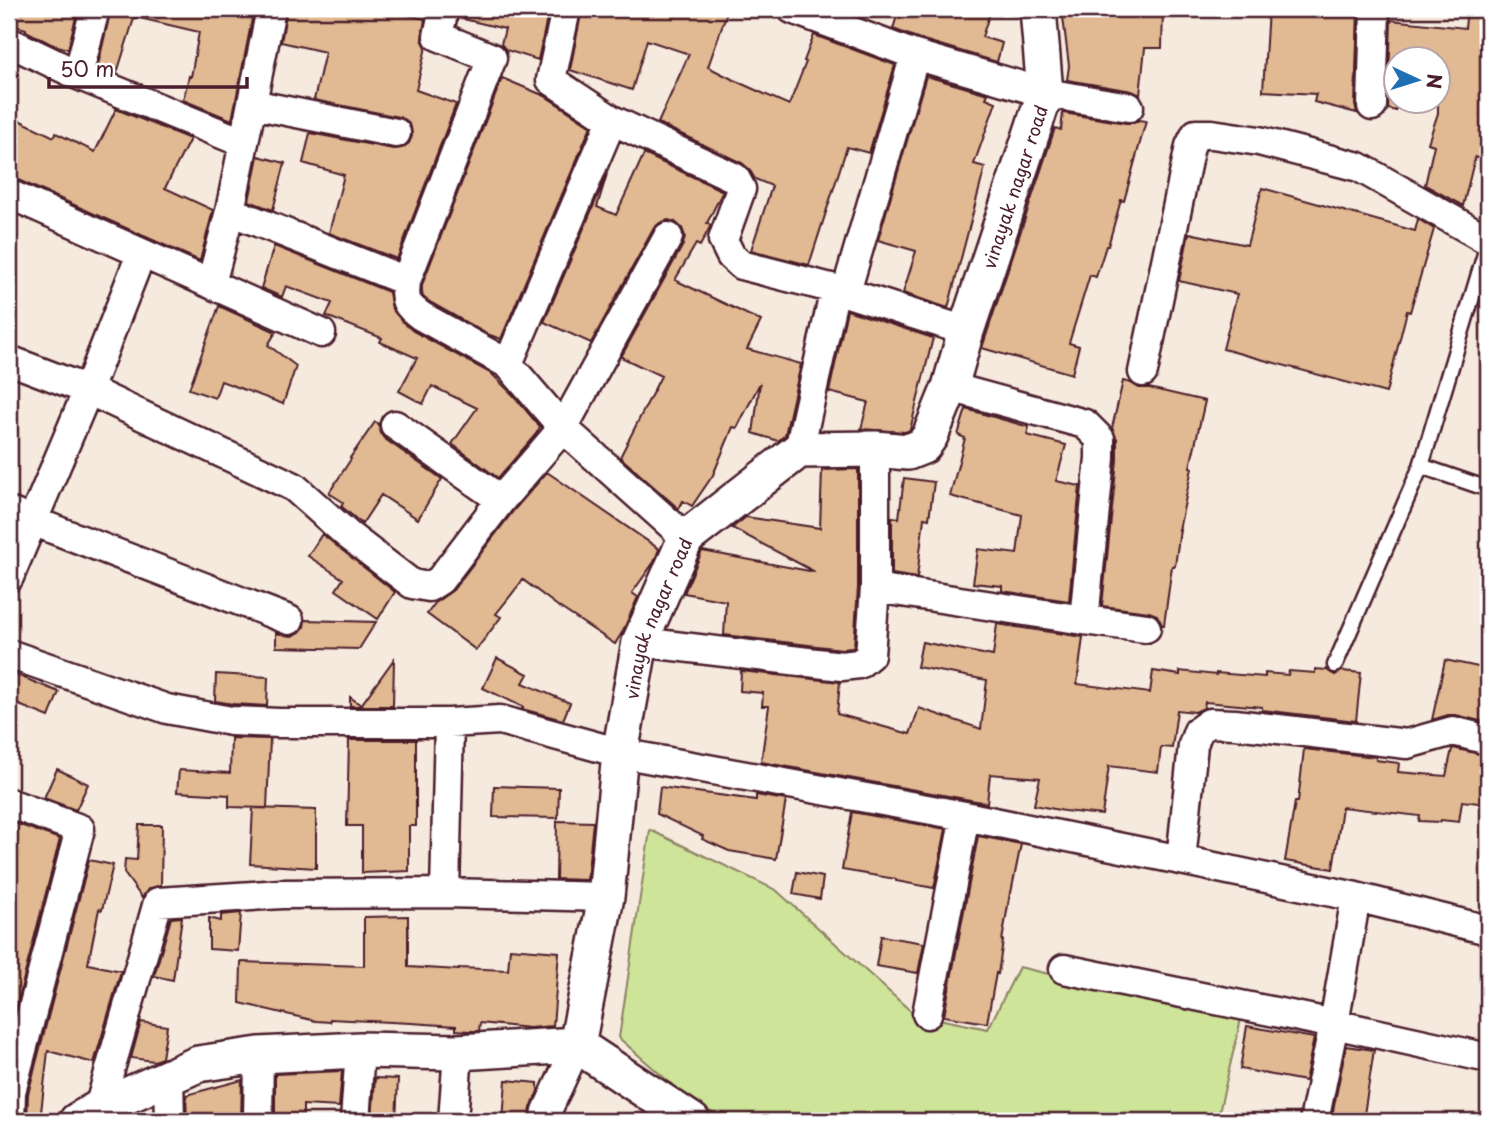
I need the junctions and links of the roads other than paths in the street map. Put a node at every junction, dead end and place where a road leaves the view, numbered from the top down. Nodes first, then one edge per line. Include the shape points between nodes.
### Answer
1 (95, 9) edge
2 (271, 9) edge
3 (444, 9) edge
4 (566, 9) edge
5 (792, 9) edge
6 (1038, 9) edge
7 (1375, 9) edge
8 (9, 42) edge
9 (915, 55) junction
10 (78, 75) junction
11 (1045, 93) junction
12 (252, 104) junction
13 (1372, 106) dead end
14 (1129, 107) dead end
15 (611, 120) junction
16 (396, 133) dead end
17 (244, 144) junction
18 (9, 194) edge
19 (230, 211) junction
20 (668, 237) dead end
21 (1488, 242) edge
22 (141, 254) junction
23 (406, 281) junction
24 (211, 284) junction
25 (841, 291) junction
26 (966, 331) junction
27 (321, 333) dead end
28 (9, 360) edge
29 (508, 364) junction
30 (1143, 372) dead end
31 (950, 387) junction
32 (88, 390) junction
33 (395, 425) dead end
34 (563, 428) junction
35 (875, 449) junction
36 (799, 450) junction
37 (1421, 466) junction
38 (1488, 489) edge
39 (501, 500) junction
40 (21, 516) edge
41 (686, 538) junction
42 (9, 577) edge
43 (875, 588) junction
44 (289, 620) dead end
45 (1084, 620) junction
46 (1146, 628) dead end
47 (640, 642) junction
48 (9, 654) edge
49 (1335, 665) dead end
50 (449, 723) junction
51 (1488, 740) edge
52 (620, 753) junction
53 (9, 803) edge
54 (965, 816) junction
55 (1181, 860) junction
56 (445, 893) junction
57 (606, 897) junction
58 (1356, 897) junction
59 (1488, 930) edge
60 (1064, 969) dead end
61 (927, 1014) dead end
62 (1334, 1024) junction
63 (577, 1045) junction
64 (360, 1051) junction
65 (458, 1052) junction
66 (259, 1055) junction
67 (1488, 1058) edge
68 (169, 1077) junction
69 (88, 1115) edge
70 (10, 1121) edge
71 (170, 1121) edge
72 (258, 1121) edge
73 (355, 1121) edge
74 (453, 1121) edge
75 (545, 1121) edge
76 (692, 1121) edge
77 (1314, 1121) edge

1 - 10 street
2 - 12 street
3 - 23 street via 438,36 492,58
4 - 15 street via 551,80
5 - 9 street
6 - 11 street, vinayak nagar road
7 - 13 street
8 - 10 street
9 - 11 street
9 - 25 street
10 - 17 street
11 - 14 street
11 - 26 street, vinayak nagar road
12 - 16 street
12 - 17 street
15 - 25 street via 735,178 741,190 723,240 741,265
15 - 29 street
17 - 19 street
18 - 22 street
19 - 23 street
19 - 24 street
20 - 34 street
21 - 30 street via 1359,167 1259,141 1196,134
21 - 37 lane
22 - 24 street
22 - 32 street
23 - 29 street via 408,307
24 - 27 street
25 - 26 street
25 - 36 street
26 - 31 street, vinayak nagar road
28 - 32 street
29 - 34 street
31 - 35 street, vinayak nagar road via 923,446 908,452
31 - 45 street via 1085,424 1100,439
32 - 39 street via 294,487 348,536 412,584 429,587 440,580
32 - 40 street
33 - 39 street
34 - 39 street
34 - 41 street
35 - 36 street, vinayak nagar road
35 - 43 street
36 - 41 street, vinayak nagar road
37 - 38 lane
37 - 49 lane
40 - 42 street
40 - 44 street
41 - 47 street, vinayak nagar road
43 - 45 street
43 - 47 street via 870,655 859,664 842,666
45 - 46 street
47 - 52 street, vinayak nagar road
48 - 50 street via 167,709 231,721
50 - 52 street via 500,720
50 - 56 street
51 - 55 street via 1453,731 1407,744 1209,723 1198,731 1193,745
52 - 54 street
52 - 57 street, vinayak nagar road
53 - 70 street via 80,829 11,1092
54 - 55 street
54 - 61 street
55 - 58 street
56 - 57 street
56 - 69 street via 282,894 158,902
57 - 63 street, vinayak nagar road
58 - 59 street
58 - 62 street
60 - 62 street
62 - 67 street
62 - 77 street
63 - 65 street
63 - 75 street
63 - 76 street
64 - 65 street
64 - 66 street
64 - 73 street
65 - 74 street
66 - 68 street via 198,1063
66 - 72 street
68 - 69 street
68 - 71 street

